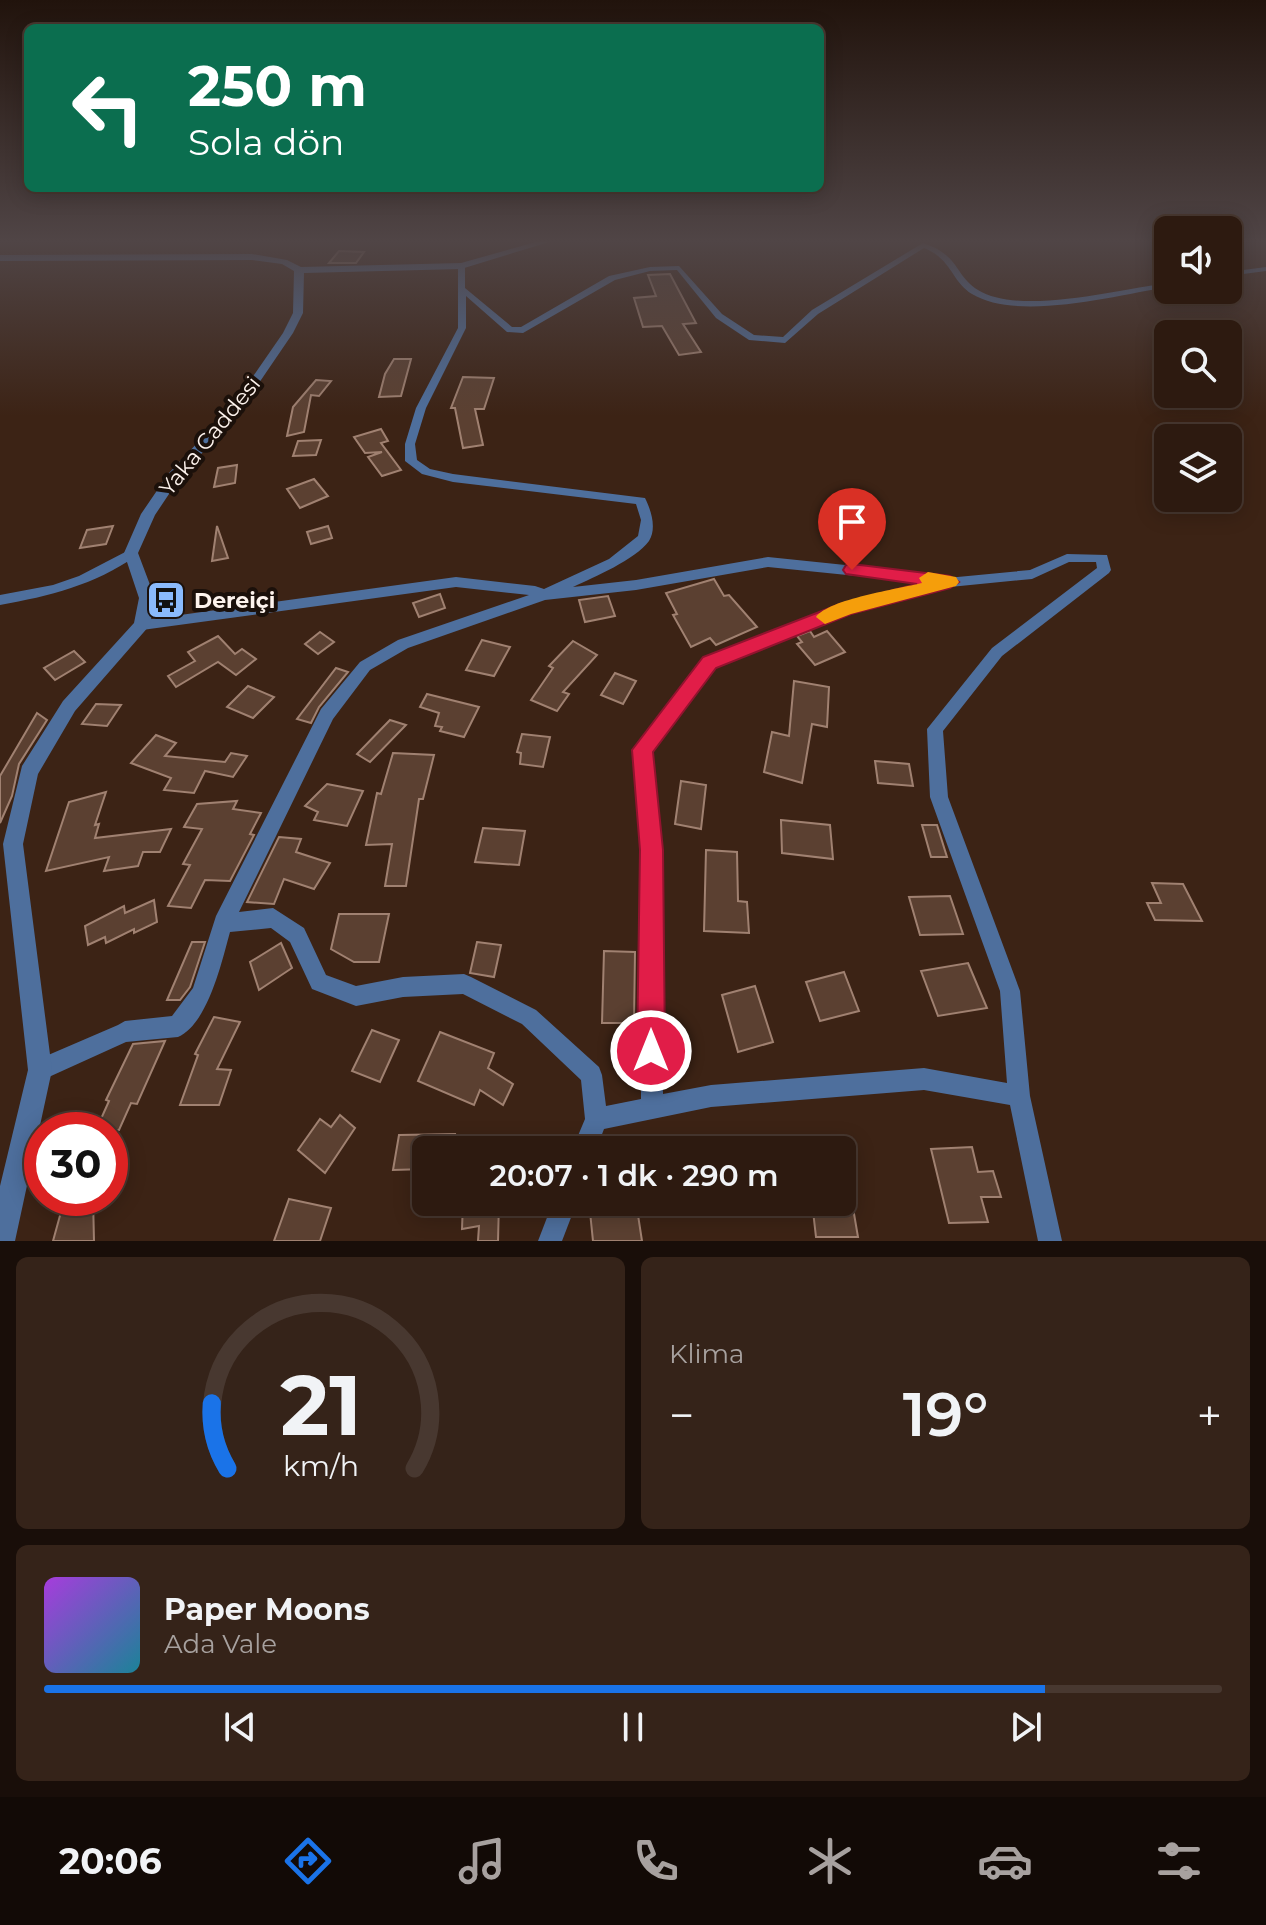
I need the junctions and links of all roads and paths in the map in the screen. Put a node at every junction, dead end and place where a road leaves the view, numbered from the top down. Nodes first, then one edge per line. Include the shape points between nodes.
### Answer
1 (298, 300) edge
2 (462, 300) edge
3 (475, 300) edge
4 (574, 300) edge
5 (704, 300) edge
6 (834, 300) edge
7 (1003, 300) edge
8 (1058, 300) edge
9 (131, 553) junction
10 (950, 582) junction
11 (544, 595) junction
12 (0, 600) edge
13 (142, 625) junction
14 (223, 923) junction
15 (40, 1070) junction
16 (1019, 1096) junction
17 (652, 1108) junction
18 (596, 1119) junction
19 (589, 1136) edge
20 (560, 1216) edge
21 (1, 1241) edge
22 (550, 1241) edge
23 (1050, 1241) edge

1 - 9 street, Yaka Caddesi via 288,333 238,406 174,476 148,514
2 - 11 street via 462,328 421,408 410,444 411,461 426,472 453,478 641,501 647,520 644,538 614,562
3 - 4 street via 510,330 523,330
5 - 6 street via 752,338 785,340
7 - 8 street
9 - 12 street via 103,574 66,588
9 - 13 street via 147,598
10 - 11 street via 768,562
10 - 16 street via 1032,574 1067,558 1102,558 1104,570 997,652 935,729 939,797 1010,991
10 - 17 street via 846,608 709,662 642,750 651,850
11 - 13 street via 456,582
11 - 14 street via 403,644 365,666 327,714
13 - 15 street via 69,706 29,772 13,844
14 - 15 street via 202,993 178,1026 125,1032
14 - 18 street via 273,918 297,935 319,982 356,996 464,984 529,1017 591,1075
15 - 21 street
16 - 17 street via 924,1079 711,1096
16 - 23 street
17 - 18 street
18 - 19 street
20 - 22 street

